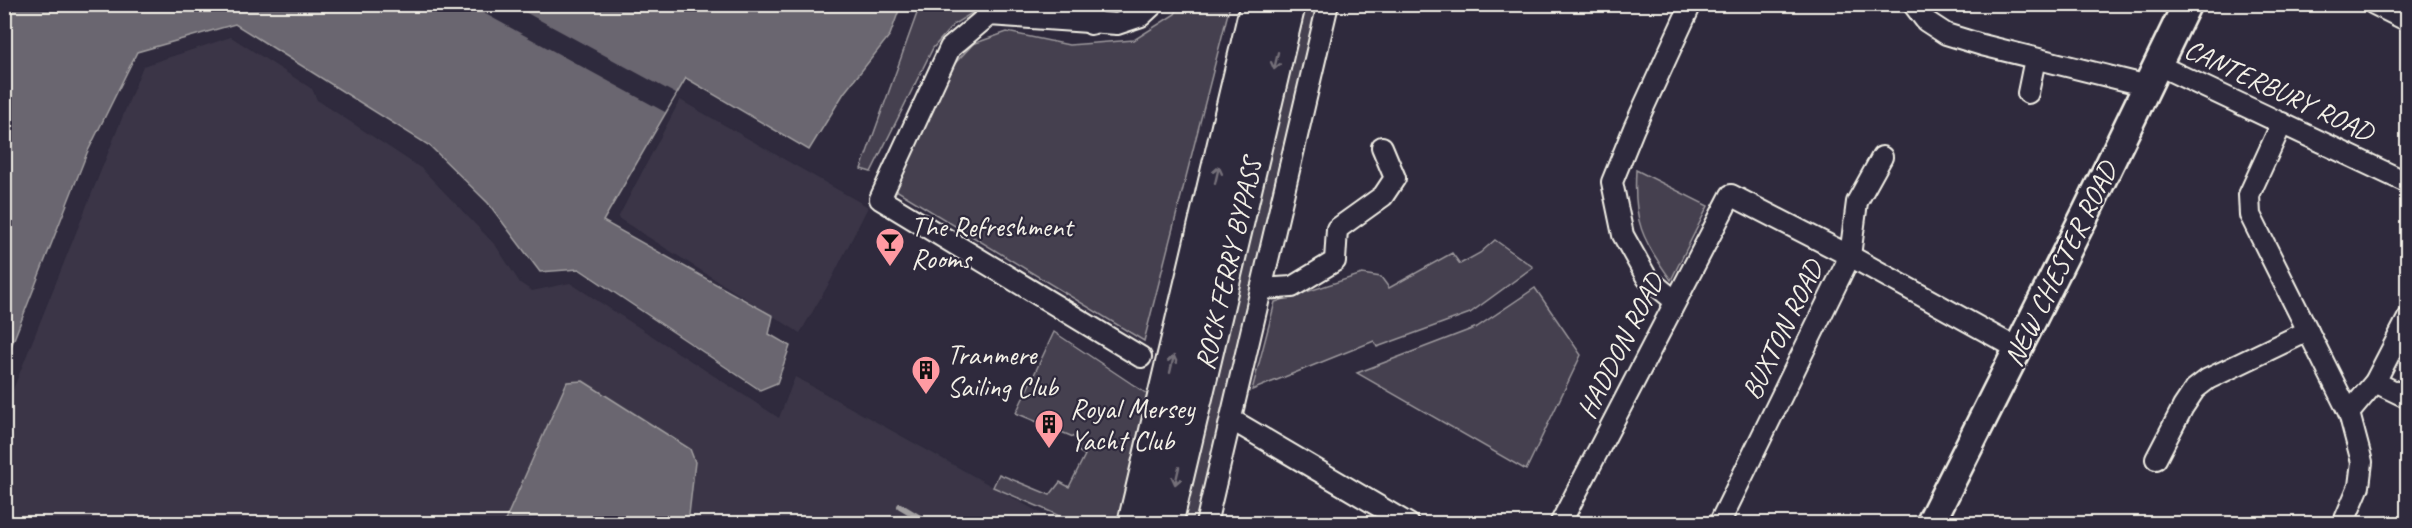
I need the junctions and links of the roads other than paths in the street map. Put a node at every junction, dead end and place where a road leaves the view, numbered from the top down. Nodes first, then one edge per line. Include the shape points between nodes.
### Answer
1 (1154, 4) edge
2 (1257, 4) edge
3 (1289, 4) edge
4 (1328, 4) edge
5 (1691, 4) edge
6 (1913, 4) edge
7 (2187, 4) edge
8 (2374, 4) edge
9 (1092, 14) edge
10 (2408, 21) edge
11 (2035, 58) junction
12 (2153, 75) junction
13 (2028, 93) dead end
14 (2282, 123) junction
15 (1382, 147) dead end
16 (1882, 158) dead end
17 (2408, 183) edge
18 (1850, 256) junction
19 (1261, 289) junction
20 (1675, 301) junction
21 (2408, 318) edge
22 (2308, 331) junction
23 (2018, 349) junction
24 (1140, 357) dead end
25 (2376, 381) junction
26 (2408, 398) edge
27 (2349, 413) junction
28 (1232, 420) junction
29 (2156, 459) dead end
30 (1134, 524) edge
31 (1166, 524) edge
32 (1206, 524) edge
33 (1409, 524) edge
34 (1560, 524) edge
35 (1719, 524) edge
36 (1930, 524) edge
37 (2343, 524) edge

1 - 9 street via 1141,16 1117,24
30 -> 2 highway, ROCK FERRY BYPASS
3 -> 31 highway, ROCK FERRY BYPASS
4 - 19 street
5 - 20 street via 1612,182 1623,235 1647,278
6 - 11 street, CANTERBURY ROAD via 1926,21 1946,34
7 - 12 main road, NEW CHESTER ROAD
8 - 10 street
9 - 24 street via 989,15 950,48 880,199
11 - 12 street, CANTERBURY ROAD
11 - 13 street
12 - 14 street, CANTERBURY ROAD
12 - 23 main road, NEW CHESTER ROAD
14 - 17 street, CANTERBURY ROAD
14 - 22 street via 2249,195 2250,215
15 - 19 street via 1395,178 1383,196 1337,229 1335,261 1292,287
16 - 18 street, BUXTON ROAD via 1857,202
18 - 20 street, HADDON ROAD via 1731,195
18 - 23 street
18 - 35 street, BUXTON ROAD
19 - 28 street
20 - 34 street, HADDON ROAD
21 - 25 street
22 - 27 street
22 - 29 street via 2195,389
23 - 36 main road, NEW CHESTER ROAD
25 - 26 street
25 - 27 street
27 - 37 street via 2362,462 2359,486
28 - 32 street
28 - 33 street

